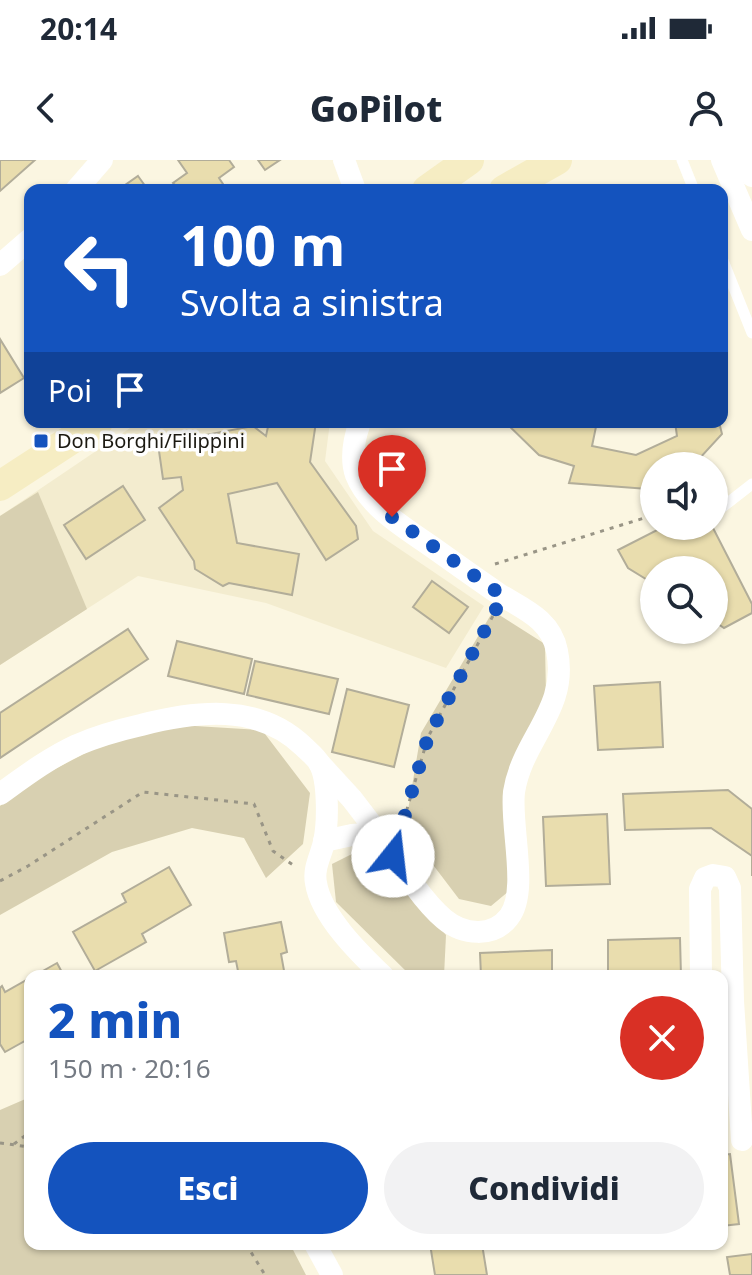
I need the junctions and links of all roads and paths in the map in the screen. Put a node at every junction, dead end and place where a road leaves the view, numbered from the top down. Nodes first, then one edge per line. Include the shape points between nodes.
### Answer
1 (102, 160) edge
2 (344, 160) edge
3 (469, 160) edge
4 (557, 160) edge
5 (682, 160) edge
6 (722, 160) edge
7 (745, 160) edge
8 (752, 176) edge
9 (81, 184) edge
10 (353, 184) edge
11 (437, 184) edge
12 (517, 184) edge
13 (692, 184) edge
14 (752, 230) edge
15 (24, 244) edge
16 (0, 265) edge
17 (728, 273) edge
18 (752, 333) edge
19 (89, 428) edge
20 (358, 428) edge
21 (752, 484) edge
22 (0, 486) edge
23 (728, 503) edge
24 (640, 519) edge
25 (468, 573) junction
26 (503, 596) junction
27 (319, 763) junction
28 (0, 794) edge
29 (378, 833) junction
30 (324, 841) junction
31 (393, 856) junction
32 (0, 881) edge
33 (315, 881) junction
34 (377, 970) edge
35 (701, 970) edge
36 (728, 970) edge
37 (728, 1013) edge
38 (24, 1136) edge
39 (739, 1140) edge
40 (0, 1143) edge
41 (12, 1145) junction
42 (24, 1146) edge
43 (250, 1250) edge
44 (318, 1250) edge
45 (265, 1275) edge
46 (332, 1275) edge

1 - 9 street
2 - 10 street
3 - 11 street
4 - 12 street
5 - 13 lane
6 - 14 street
7 - 8 street
15 - 16 street
17 - 18 lane
19 - 22 street
20 - 25 street via 353,457 364,489 400,524
21 - 23 lane
24 - 25 path
25 - 26 street
26 - 31 path via 428,737
26 - 31 street via 545,625 559,668 555,699 515,787 518,882 512,912 493,930 457,927 442,917
27 - 28 street via 293,737 263,721 235,714 193,714 92,739 49,760
27 - 29 street
27 - 30 street via 326,793
29 - 30 street
29 - 31 street
30 - 33 street
32 - 33 path via 143,792 254,804 273,851
33 - 34 street via 338,926
35 - 36 street via 700,889 705,878 717,875 725,877 730,888
37 - 39 street
38 - 41 path
40 - 41 path
41 - 42 path
43 - 45 path
44 - 46 street

